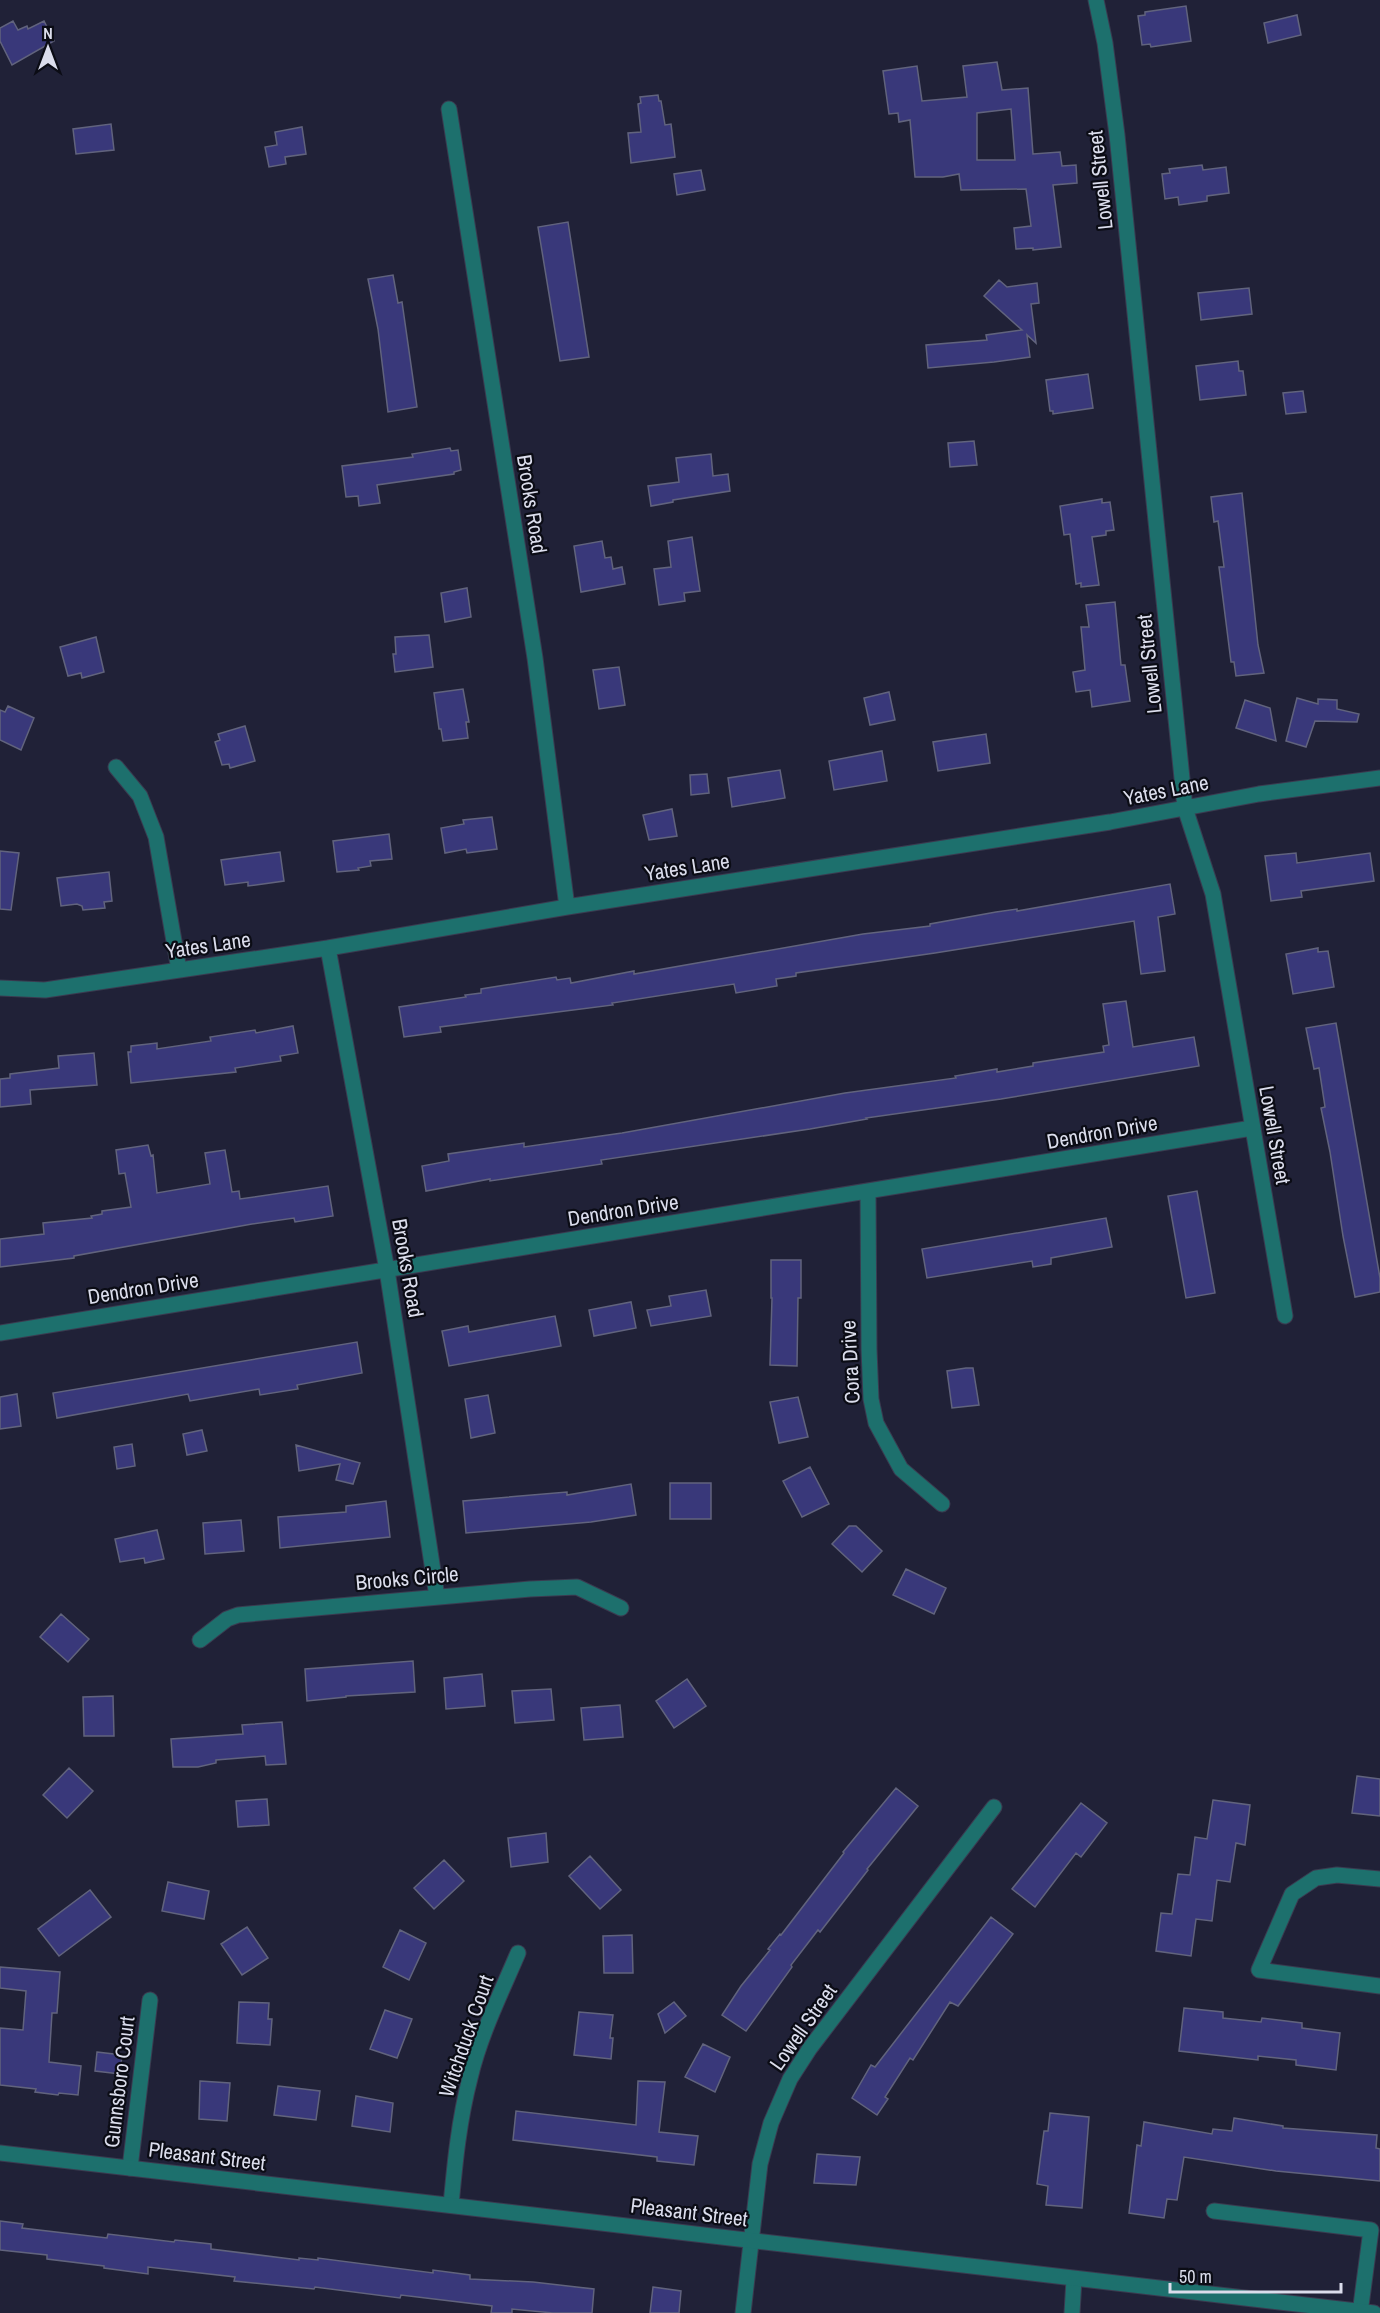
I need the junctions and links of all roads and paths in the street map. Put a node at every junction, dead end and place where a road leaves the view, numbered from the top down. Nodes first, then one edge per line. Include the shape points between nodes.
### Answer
1 (1096, 0) edge
2 (449, 109) dead end
3 (116, 767) dead end
4 (1380, 778) edge
5 (1185, 808) junction
6 (567, 907) junction
7 (328, 948) junction
8 (179, 970) junction
9 (0, 988) edge
10 (1252, 1128) junction
11 (868, 1192) junction
12 (387, 1270) junction
13 (1285, 1316) dead end
14 (0, 1333) edge
15 (942, 1504) dead end
16 (438, 1597) junction
17 (621, 1608) dead end
18 (200, 1640) dead end
19 (994, 1807) dead end
20 (1380, 1880) edge
21 (518, 1953) dead end
22 (1380, 1986) edge
23 (150, 2000) dead end
24 (0, 2153) edge
25 (130, 2168) junction
26 (451, 2205) junction
27 (1214, 2211) dead end
28 (751, 2240) junction
29 (1074, 2279) junction
30 (1365, 2312) edge
31 (742, 2313) edge
32 (1072, 2313) edge

1 - 5 street, Lowell Street via 1117,135
2 - 6 street, Brooks Road via 535,658
3 - 8 street via 140,796 156,837
4 - 5 street, Yates Lane
5 - 6 street, Yates Lane
5 - 10 street, Lowell Street via 1213,894
6 - 7 street, Yates Lane
7 - 8 street, Yates Lane
7 - 12 street, Brooks Road
8 - 9 street, Yates Lane via 45,990
10 - 11 street, Dendron Drive
10 - 13 street, Lowell Street
11 - 12 street, Dendron Drive
11 - 15 street, Cora Drive via 869,1349 876,1423 901,1469
12 - 14 street, Dendron Drive
12 - 16 street, Brooks Road
16 - 17 street, Brooks Circle via 577,1587
16 - 18 street, Brooks Circle via 238,1615 227,1618
19 - 28 street, Lowell Street via 790,2079 771,2123 760,2164
20 - 22 street via 1337,1875 1316,1878 1292,1894 1259,1970
21 - 26 street, Witchduck Court via 470,2075 459,2124
23 - 25 street, Gunnsboro Court
24 - 25 street, Pleasant Street
25 - 26 street, Pleasant Street
26 - 28 street, Pleasant Street
27 - 30 street via 1371,2230
28 - 29 street, Pleasant Street
28 - 31 street, Lowell Street
29 - 30 street, Pleasant Street
29 - 32 street

